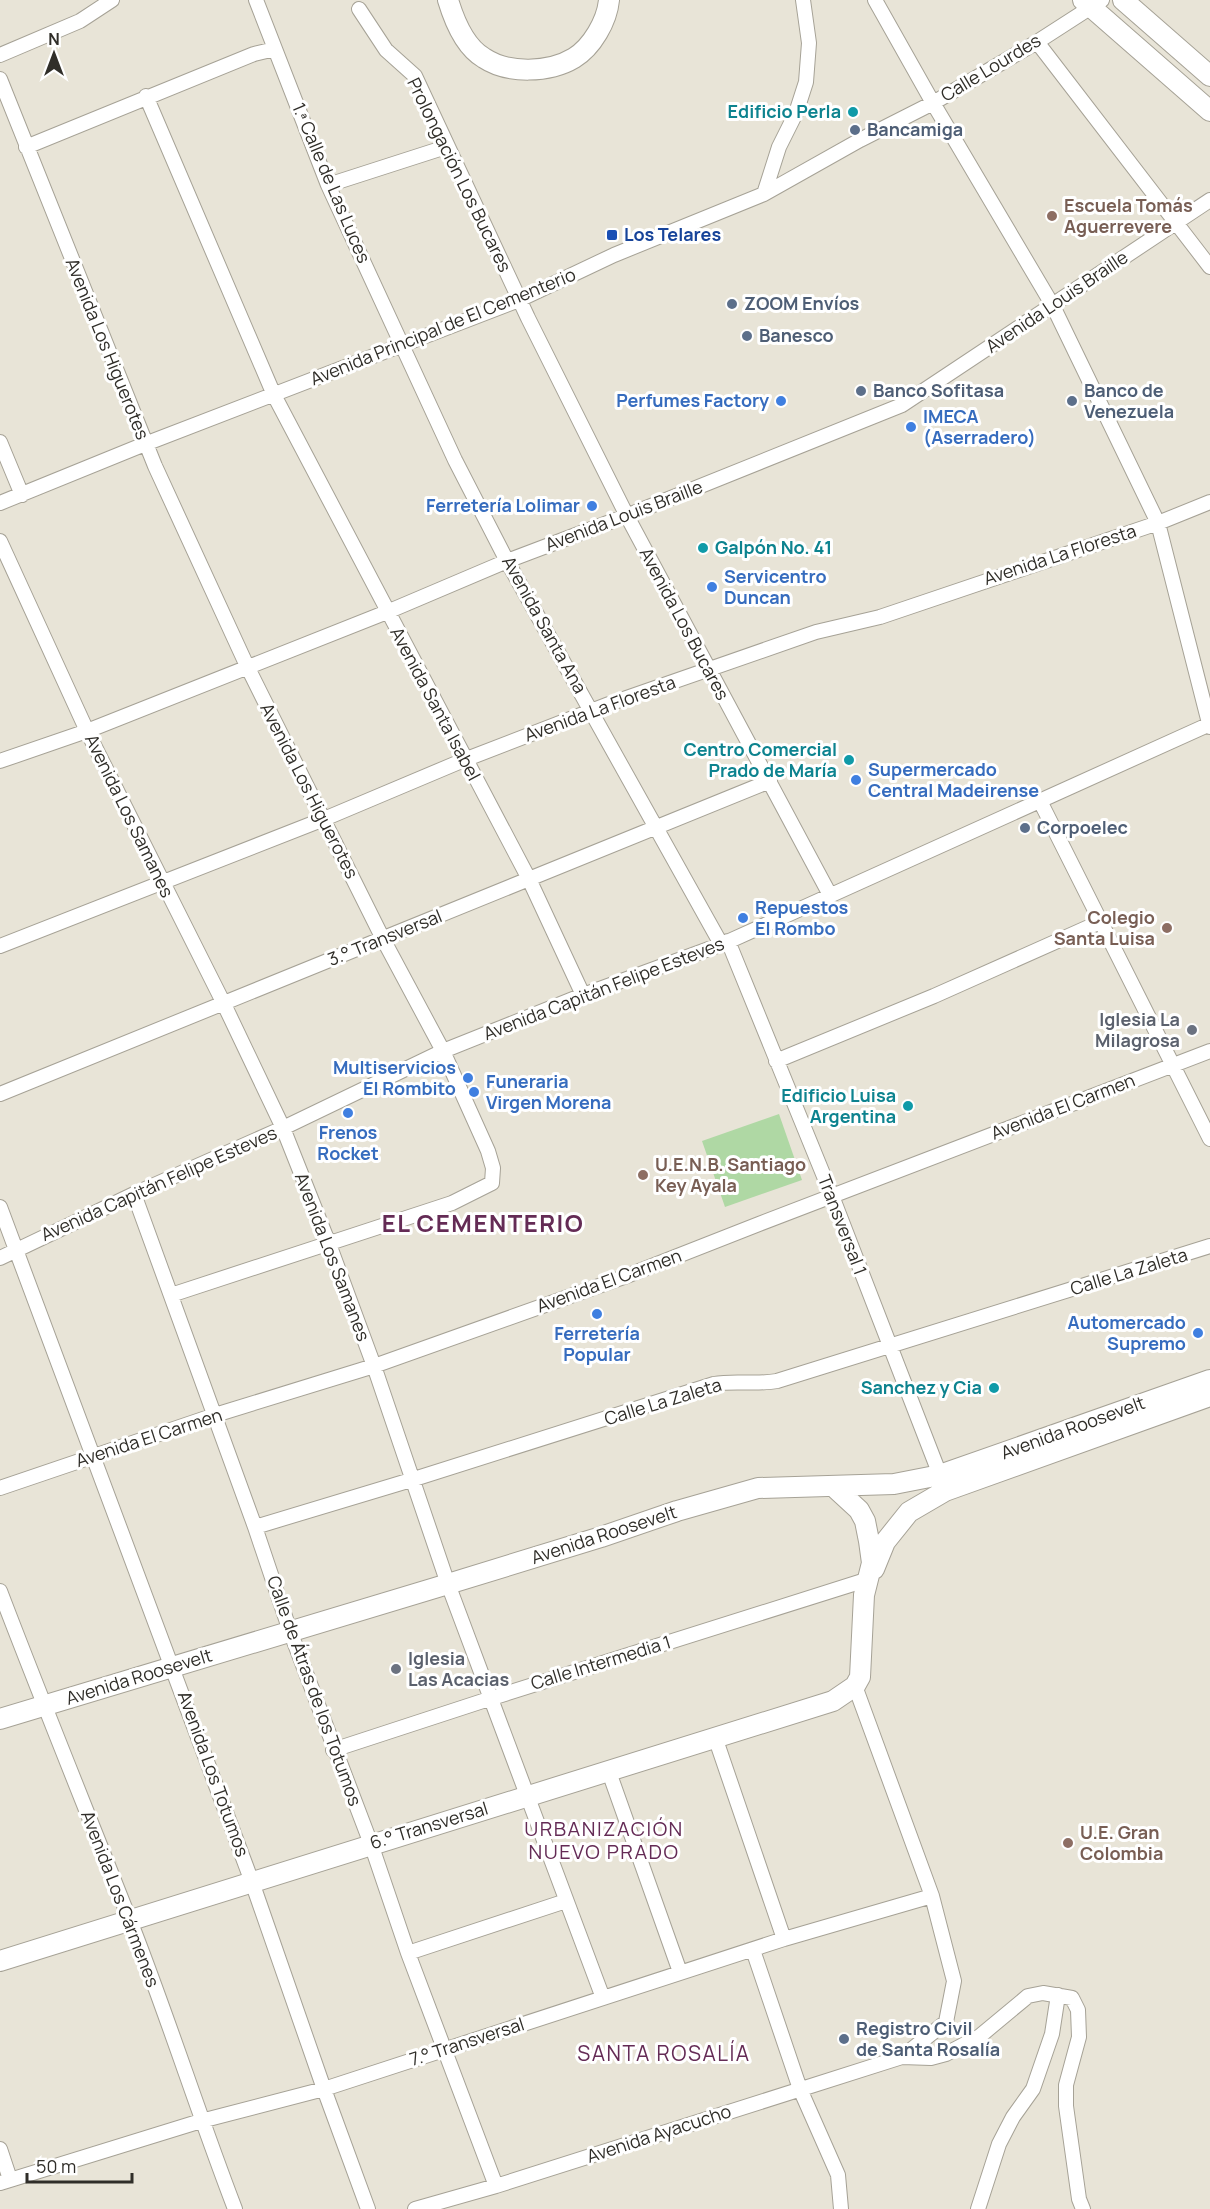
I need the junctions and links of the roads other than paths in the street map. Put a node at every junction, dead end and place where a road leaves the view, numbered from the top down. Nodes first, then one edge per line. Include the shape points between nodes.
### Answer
1 (112, 0) edge
2 (256, 0) edge
3 (448, 0) edge
4 (609, 0) edge
5 (803, 0) edge
6 (875, 0) edge
7 (1123, 0) edge
8 (1092, 2) edge
9 (359, 9) dead end
10 (1037, 42) junction
11 (275, 49) junction
12 (0, 55) edge
13 (1210, 76) edge
14 (0, 80) edge
15 (146, 96) junction
16 (933, 103) junction
17 (1210, 111) edge
18 (26, 147) junction
19 (446, 147) junction
20 (328, 185) junction
21 (764, 194) junction
22 (1210, 200) edge
23 (1176, 221) junction
24 (1210, 267) edge
25 (519, 300) junction
26 (1053, 306) junction
27 (528, 318) joint
28 (403, 345) junction
29 (411, 364) joint
30 (274, 395) junction
31 (0, 442) edge
32 (146, 444) junction
33 (22, 495) junction
34 (1210, 502) edge
35 (0, 503) edge
36 (627, 516) junction
37 (1158, 523) junction
38 (0, 541) edge
39 (507, 561) junction
40 (387, 612) junction
41 (247, 666) junction
42 (708, 670) junction
43 (592, 711) junction
44 (1210, 725) edge
45 (87, 731) junction
46 (464, 760) junction
47 (0, 761) edge
48 (770, 781) junction
49 (1040, 801) junction
50 (324, 819) junction
51 (657, 826) junction
52 (529, 879) junction
53 (162, 882) junction
54 (830, 895) junction
55 (1100, 922) junction
56 (383, 939) junction
57 (725, 943) junction
58 (0, 946) edge
59 (584, 995) junction
60 (223, 1002) junction
61 (443, 1051) junction
62 (1210, 1051) edge
63 (776, 1061) junction
64 (1173, 1065) junction
65 (0, 1094) edge
66 (283, 1128) junction
67 (1210, 1139) edge
68 (134, 1194) junction
69 (832, 1196) junction
70 (0, 1207) edge
71 (329, 1244) junction
72 (1210, 1246) edge
73 (15, 1250) junction
74 (0, 1258) edge
75 (171, 1295) junction
76 (889, 1347) junction
77 (374, 1366) junction
78 (1210, 1380) edge
79 (1210, 1396) edge
80 (214, 1415) junction
81 (94, 1456) junction
82 (940, 1476) junction
83 (411, 1480) junction
84 (834, 1487) junction
85 (0, 1488) edge
86 (255, 1527) junction
87 (868, 1580) junction
88 (448, 1584) junction
89 (0, 1591) edge
90 (290, 1631) junction
91 (173, 1666) junction
92 (855, 1686) junction
93 (492, 1698) junction
94 (43, 1705) junction
95 (0, 1719) edge
96 (715, 1737) junction
97 (333, 1750) junction
98 (609, 1772) junction
99 (526, 1796) junction
100 (370, 1844) junction
101 (252, 1882) junction
102 (932, 1896) junction
103 (566, 1901) junction
104 (130, 1920) junction
105 (784, 1939) junction
106 (753, 1950) junction
107 (408, 1953) junction
108 (0, 1961) edge
109 (681, 1972) junction
110 (1058, 1995) junction
111 (603, 1998) junction
112 (444, 2049) junction
113 (902, 2057) junction
114 (324, 2089) junction
115 (800, 2089) junction
116 (201, 2121) junction
117 (0, 2149) edge
118 (5, 2181) edge
119 (496, 2186) junction
120 (235, 2209) edge
121 (368, 2209) edge
122 (415, 2209) edge
123 (841, 2209) edge
124 (978, 2209) edge
125 (1083, 2209) edge

1 - 12 street via 80,21
2 - 11 street, 1.ª Calle de Las Luces
3 - 4 street via 471,48 483,58 498,65 531,69 553,67 574,58 596,36
5 - 21 street via 809,43 806,82
6 - 16 street
7 - 13 street
8 - 10 street, Calle Lourdes
8 - 17 street
9 - 19 street, Prolongación Los Bucares via 386,50 415,76
10 - 16 street, Calle Lourdes
10 - 23 street
11 - 15 street
11 - 20 street, 1.ª Calle de Las Luces
14 - 18 street, Avenida Los Higuerotes
15 - 18 street
15 - 30 street, Avenida Santa Isabel
16 - 21 street, Calle Lourdes
16 - 26 street
18 - 32 street, Avenida Los Higuerotes
19 - 20 street
19 - 25 street, Prolongación Los Bucares
20 - 28 street, 1.ª Calle de Las Luces
21 - 25 street, Avenida Principal de El Cementerio via 614,255
22 - 23 street, Avenida Louis Braille
23 - 24 street
23 - 26 street, Avenida Louis Braille
25 - 27 street, Prolongación Los Bucares
25 - 28 street, Avenida Principal de El Cementerio
26 - 36 street, Avenida Louis Braille via 902,405
26 - 37 street
27 - 36 street, Avenida Los Bucares
28 - 29 street, 1.ª Calle de Las Luces
28 - 30 street, Avenida Principal de El Cementerio
29 - 39 street, Avenida Santa Ana
30 - 32 street, Avenida Principal de El Cementerio
30 - 40 street, Avenida Santa Isabel
31 - 33 street
32 - 33 street, Avenida Principal de El Cementerio
32 - 41 street, Avenida Los Higuerotes
33 - 35 street, Avenida Principal de El Cementerio
34 - 37 street, Avenida La Floresta
36 - 39 street, Avenida Louis Braille
36 - 42 street, Avenida Los Bucares
37 - 42 street, Avenida La Floresta via 880,617 816,632
37 - 44 street
38 - 45 street, Avenida Los Samanes
39 - 40 street, Avenida Louis Braille
39 - 43 street, Avenida Santa Ana
40 - 41 street, Avenida Louis Braille
40 - 46 street, Avenida Santa Isabel
41 - 45 street, Avenida Louis Braille
41 - 50 street, Avenida Los Higuerotes
42 - 43 street, Avenida La Floresta
42 - 48 street, Avenida Los Bucares
43 - 46 street, Avenida La Floresta
43 - 51 street, Avenida Santa Ana
44 - 49 street, Avenida Capitán Felipe Esteves
45 - 47 street, Avenida Louis Braille
45 - 53 street, Avenida Los Samanes
46 - 50 street, Avenida La Floresta
46 - 52 street, Avenida Santa Isabel
48 - 51 street, 3.° Transversal
48 - 54 street, Avenida Los Bucares
49 - 54 street, Avenida Capitán Felipe Esteves
49 - 55 street
50 - 53 street, Avenida La Floresta
50 - 56 street, Avenida Los Higuerotes
51 - 52 street, 3.° Transversal
51 - 57 street, Avenida Santa Ana
52 - 56 street, 3.° Transversal
52 - 59 street, Avenida Santa Isabel
53 - 58 street, Avenida La Floresta
53 - 60 street, Avenida Los Samanes
54 - 57 street, Avenida Capitán Felipe Esteves
55 - 63 street
55 - 64 street
56 - 60 street, 3.° Transversal
56 - 61 street, Avenida Los Higuerotes
57 - 59 street, Avenida Capitán Felipe Esteves
57 - 63 street, Transversal 1
59 - 61 street, Avenida Capitán Felipe Esteves
60 - 65 street, 3.° Transversal
60 - 66 street, Avenida Los Samanes
61 - 66 street, Avenida Capitán Felipe Esteves
61 - 71 street, Avenida Los Higuerotes via 488,1150 492,1183 452,1203
62 - 64 street, Avenida El Carmen
63 - 69 street, Transversal 1
64 - 67 street
64 - 69 street, Avenida El Carmen
66 - 68 street, Avenida Capitán Felipe Esteves
66 - 71 street, Avenida Los Samanes
68 - 73 street, Avenida Capitán Felipe Esteves
68 - 75 street, Calle de Átras de los Totumos
69 - 76 street, Transversal 1
69 - 77 street, Avenida El Carmen via 624,1277
70 - 73 street, Avenida Los Totumos
71 - 75 street, Avenida Los Higuerotes
71 - 77 street, Avenida Los Samanes
72 - 76 street, Calle La Zaleta
73 - 74 street, Avenida Capitán Felipe Esteves
73 - 81 street, Avenida Los Totumos
75 - 80 street, Calle de Átras de los Totumos
76 - 82 street, Transversal 1
76 - 83 street, Calle La Zaleta via 777,1381 714,1384
77 - 80 street, Avenida El Carmen
77 - 83 street, Avenida Los Samanes
78 - 82 street, Avenida Roosevelt
79 - 87 street, Avenida Roosevelt via 945,1491 909,1512 885,1542
80 - 81 street, Avenida El Carmen
80 - 86 street, Calle de Átras de los Totumos
81 - 85 street, Avenida El Carmen
81 - 91 street, Avenida Los Totumos
82 - 84 street, Avenida Roosevelt via 894,1484
83 - 86 street, Calle La Zaleta
83 - 88 street, Avenida Los Samanes
84 - 87 street via 865,1521 872,1563
84 - 88 street, Avenida Roosevelt via 758,1488
86 - 90 street, Calle de Átras de los Totumos
87 - 92 street via 861,1627 860,1677
87 - 93 street, Calle Intermedia 1
88 - 90 street, Avenida Roosevelt
88 - 93 street, Avenida Los Samanes
89 - 94 street, Avenida Los Cármenes
90 - 91 street, Avenida Roosevelt
90 - 97 street, Calle de Átras de los Totumos
91 - 94 street, Avenida Roosevelt
91 - 101 street, Avenida Los Totumos
92 - 96 street, 6.° Transversal via 833,1701
92 - 102 street
93 - 97 street, Calle Intermedia 1
93 - 99 street, Avenida Los Samanes
94 - 95 street, Avenida Roosevelt
94 - 104 street, Avenida Los Cármenes
96 - 98 street, 6.° Transversal
96 - 105 street
97 - 100 street, Calle de Átras de los Totumos
98 - 99 street, 6.° Transversal
98 - 109 street
99 - 100 street, 6.° Transversal
99 - 103 street, Avenida Los Samanes
100 - 101 street, 6.° Transversal
100 - 107 street, Calle de Átras de los Totumos
101 - 104 street, 6.° Transversal
101 - 114 street, Avenida Los Totumos
102 - 105 street, 7.° Transversal
102 - 113 street via 954,1981 946,2022
103 - 107 street
103 - 111 street, Avenida Los Samanes
104 - 108 street, 6.° Transversal
104 - 116 street, Avenida Los Cármenes
105 - 106 street, 7.° Transversal
106 - 109 street, 7.° Transversal
106 - 115 street
107 - 112 street, Calle de Átras de los Totumos
109 - 111 street, 7.° Transversal
110 - 113 street via 1028,1996 980,2036 946,2054
110 - 124 street via 1052,2034 1033,2089 999,2144
110 - 125 street via 1072,1998 1078,2010 1079,2037 1066,2085 1066,2106
111 - 112 street, 7.° Transversal
112 - 114 street, 7.° Transversal
112 - 119 street, Calle de Átras de los Totumos
113 - 115 street, Avenida Ayacucho
114 - 116 street, 7.° Transversal
114 - 121 street, Avenida Los Totumos
115 - 119 street, Avenida Ayacucho
115 - 123 street via 838,2175
116 - 118 street, 7.° Transversal
116 - 120 street, Avenida Los Cármenes
117 - 118 street
119 - 122 street, Avenida Ayacucho

